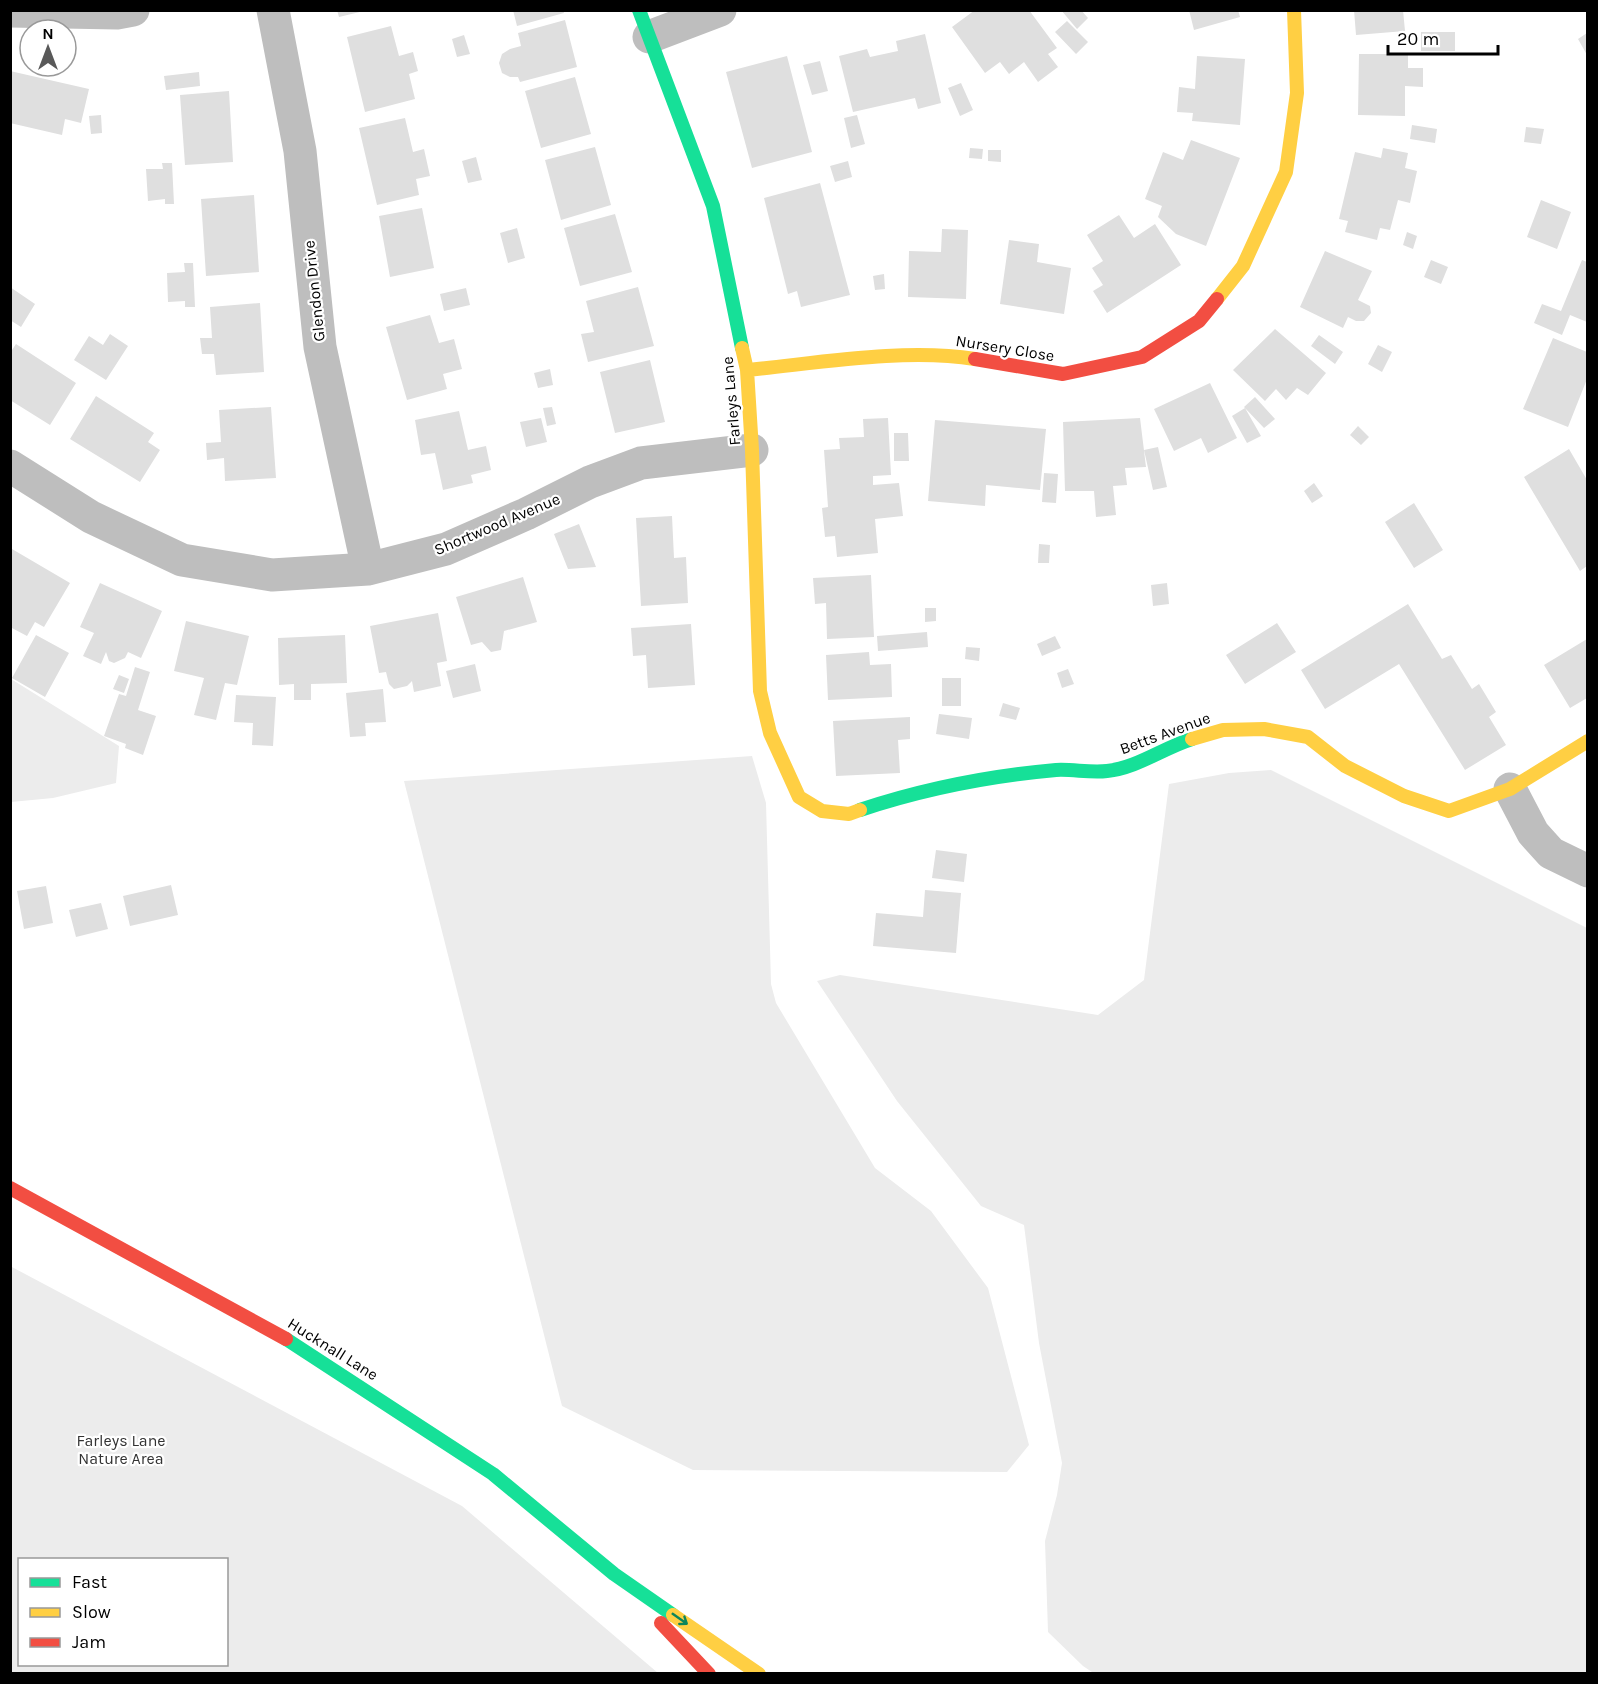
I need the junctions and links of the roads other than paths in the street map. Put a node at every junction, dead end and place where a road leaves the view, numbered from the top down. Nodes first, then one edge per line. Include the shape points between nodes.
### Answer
1 (133, 10) edge
2 (273, 10) edge
3 (720, 10) edge
4 (1294, 10) edge
5 (10, 11) edge
6 (644, 24) edge
7 (747, 370) junction
8 (752, 450) junction
9 (10, 466) edge
10 (368, 569) junction
11 (1587, 741) edge
12 (1510, 789) junction
13 (799, 797) joint
14 (1587, 871) edge
15 (10, 1188) edge
16 (614, 1574) junction
17 (709, 1674) edge
18 (759, 1674) edge

1 - 5 street via 117,14
2 - 10 street, Glendon Drive via 300,151 320,347
3 - 6 street
4 - 7 street, Nursery Close via 1297,93 1286,172 1243,266 1199,321 1142,357 1063,374 954,356 904,355
6 - 7 street, Farleys Lane via 713,206
7 - 8 street, Farleys Lane
8 - 10 street, Shortwood Avenue via 641,463 590,482 446,549
8 - 13 street, Farleys Lane via 760,691 770,733
9 - 10 street, Shortwood Avenue via 91,517 182,560 273,575
11 - 12 street, Betts Avenue
12 - 13 street, Betts Avenue via 1449,811 1404,796 1354,771 1308,737 1264,729 1223,730 1107,771 1058,770 963,782 849,814 822,811
12 - 14 street via 1533,833 1551,853
15 - 16 street, Hucknall Lane via 296,1344 493,1474
16 - 17 street, Hucknall Lane
16 -> 18 street, Hucknall Lane

